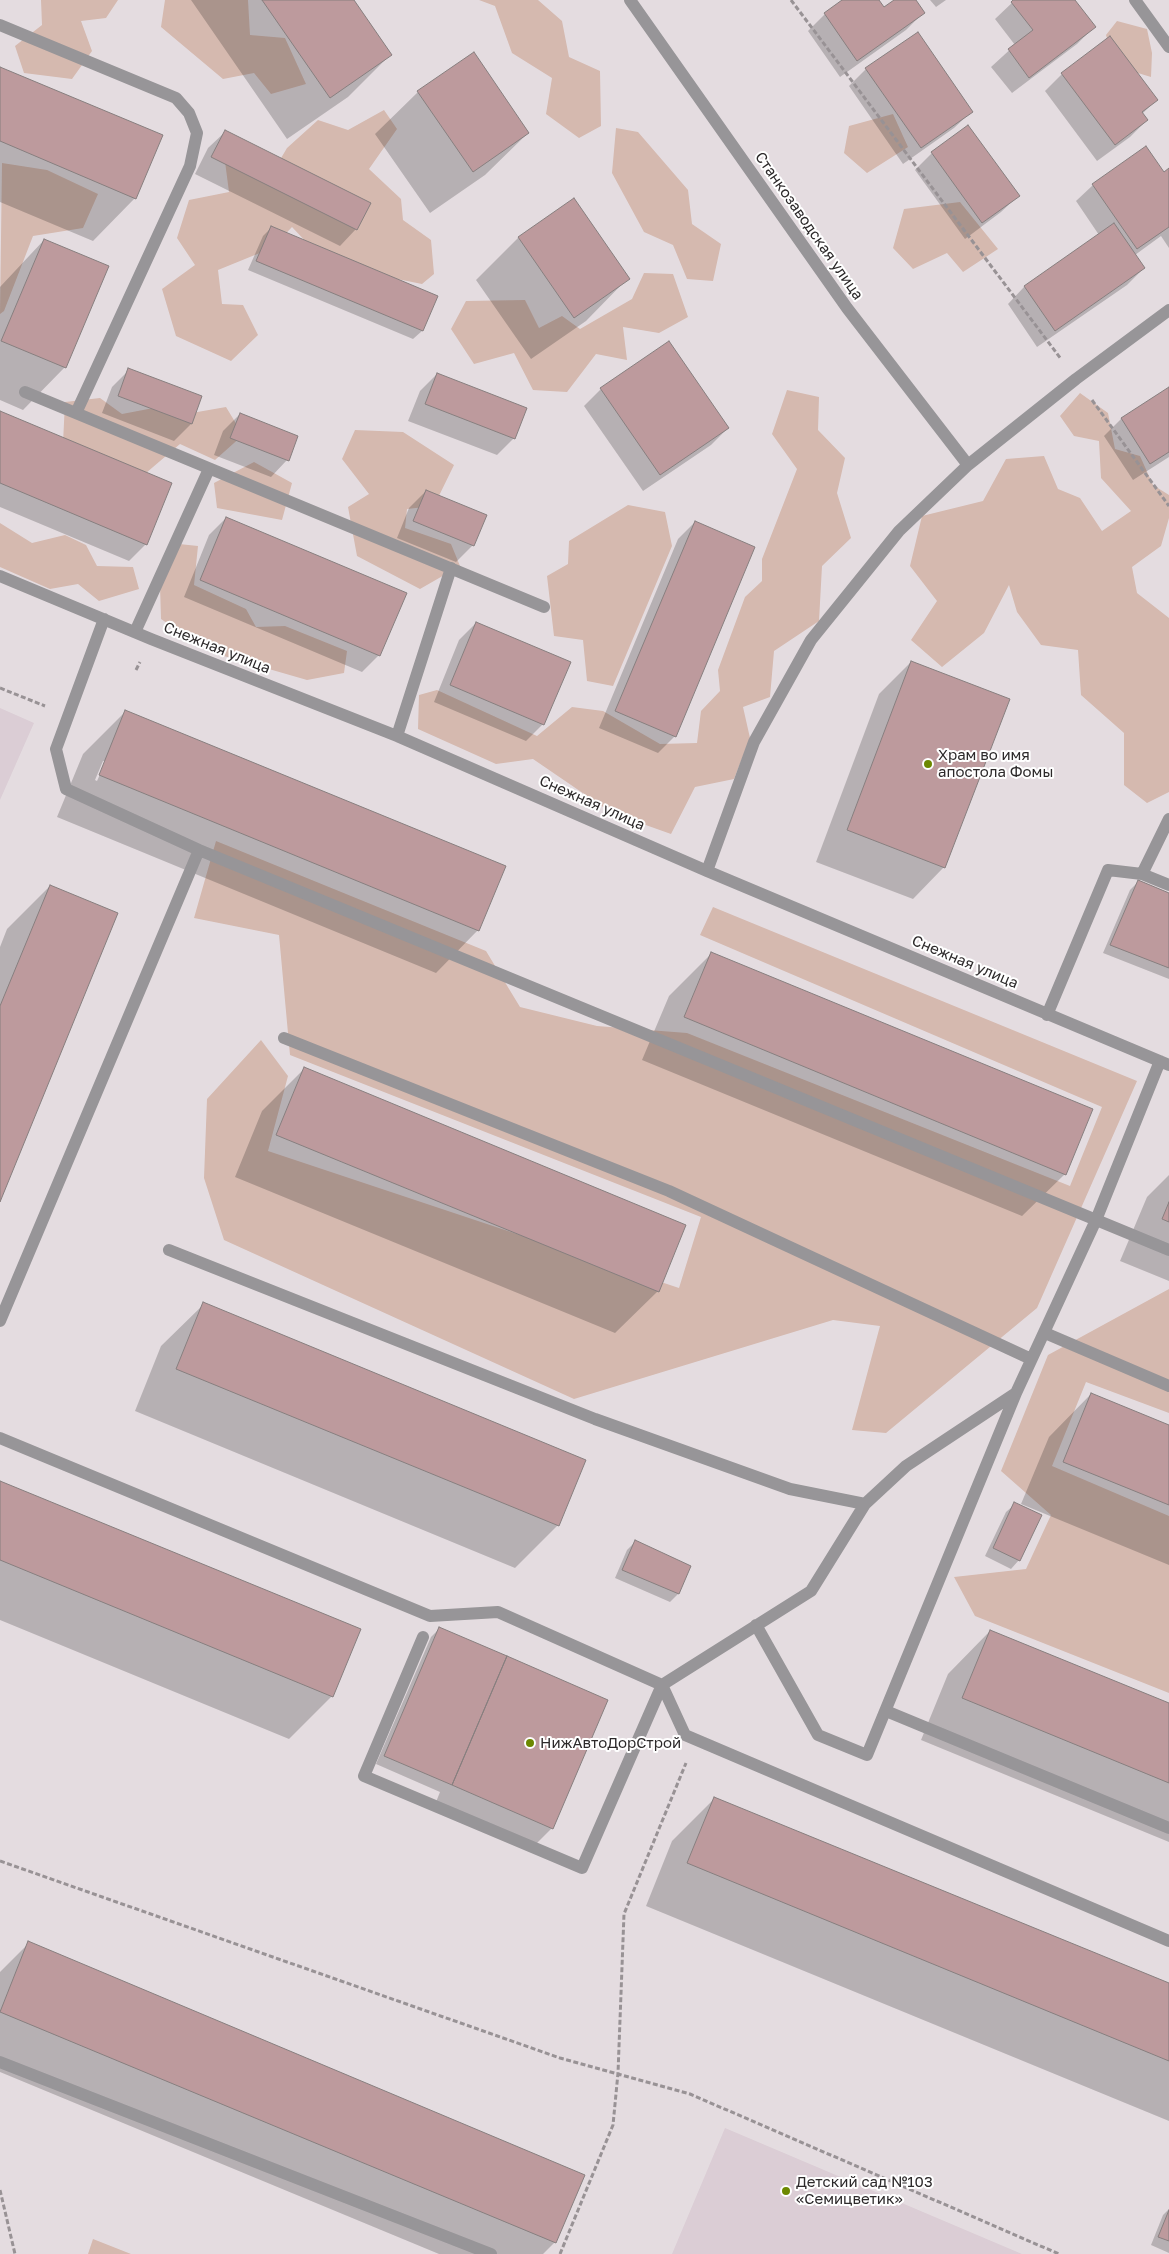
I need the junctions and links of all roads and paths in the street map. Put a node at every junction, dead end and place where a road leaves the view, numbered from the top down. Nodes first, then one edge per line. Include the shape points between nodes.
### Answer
1 (630, 0) edge
2 (791, 0) edge
3 (1135, 0) edge
4 (0, 25) edge
5 (1169, 47) edge
6 (1169, 310) edge
7 (1076, 379) junction
8 (25, 392) dead end
9 (76, 413) junction
10 (968, 465) junction
11 (209, 468) junction
12 (1169, 506) edge
13 (451, 568) junction
14 (0, 576) edge
15 (544, 607) dead end
16 (104, 619) junction
17 (135, 632) junction
18 (0, 688) edge
19 (68, 716) junction
20 (397, 736) junction
21 (1169, 819) edge
22 (198, 850) junction
23 (707, 871) junction
24 (1142, 874) junction
25 (1169, 884) edge
26 (1047, 1015) junction
27 (284, 1038) dead end
28 (1164, 1063) edge
29 (1096, 1220) junction
30 (169, 1250) dead end
31 (1169, 1250) edge
32 (0, 1321) edge
33 (1045, 1334) junction
34 (1031, 1359) junction
35 (1169, 1386) edge
36 (1016, 1393) junction
37 (0, 1438) edge
38 (865, 1504) junction
39 (756, 1625) junction
40 (423, 1637) dead end
41 (662, 1685) junction
42 (886, 1711) junction
43 (696, 1739) junction
44 (1169, 1828) edge
45 (0, 1861) edge
46 (1169, 1941) edge
47 (0, 2062) edge
48 (618, 2073) junction
49 (0, 2190) edge
50 (15, 2254) edge
51 (491, 2254) edge
52 (560, 2254) edge
53 (1059, 2254) edge

1 - 10 street, Станкозаводская улица via 847,308
2 - 7 path
3 - 5 street
4 - 9 street via 176,98 189,113 197,133 190,166
6 - 7 street
7 - 10 street
7 - 12 path
8 - 9 street
9 - 11 street
10 - 23 street via 899,531 811,640 754,742
11 - 13 street
11 - 17 street
13 - 15 street
13 - 20 street
14 - 16 street, Снежная улица
16 - 17 street, Снежная улица
16 - 19 street
17 - 20 street, Снежная улица
18 - 19 path
19 - 22 street via 56,749 66,789
20 - 23 street, Снежная улица
21 - 24 street
22 - 29 street
22 - 32 street
23 - 26 street, Снежная улица
24 - 25 street
24 - 26 street via 1108,870
26 - 28 street, Снежная улица
27 - 34 street via 668,1191
28 - 29 street
29 - 31 street
29 - 33 street
30 - 38 street via 595,1419 790,1489
33 - 34 street
33 - 35 street
34 - 36 street
36 - 38 street via 906,1466
36 - 42 street
37 - 41 street via 430,1616 498,1612
38 - 39 street via 811,1591
39 - 41 street
39 - 42 street via 818,1735 867,1755
40 - 41 street via 364,1776 582,1868
41 - 43 street via 685,1735
42 - 44 street
43 - 46 street
43 - 48 path via 624,1914
45 - 48 path via 560,2058
47 - 51 street
48 - 52 path via 613,2125
48 - 53 path via 690,2094
49 - 50 path

